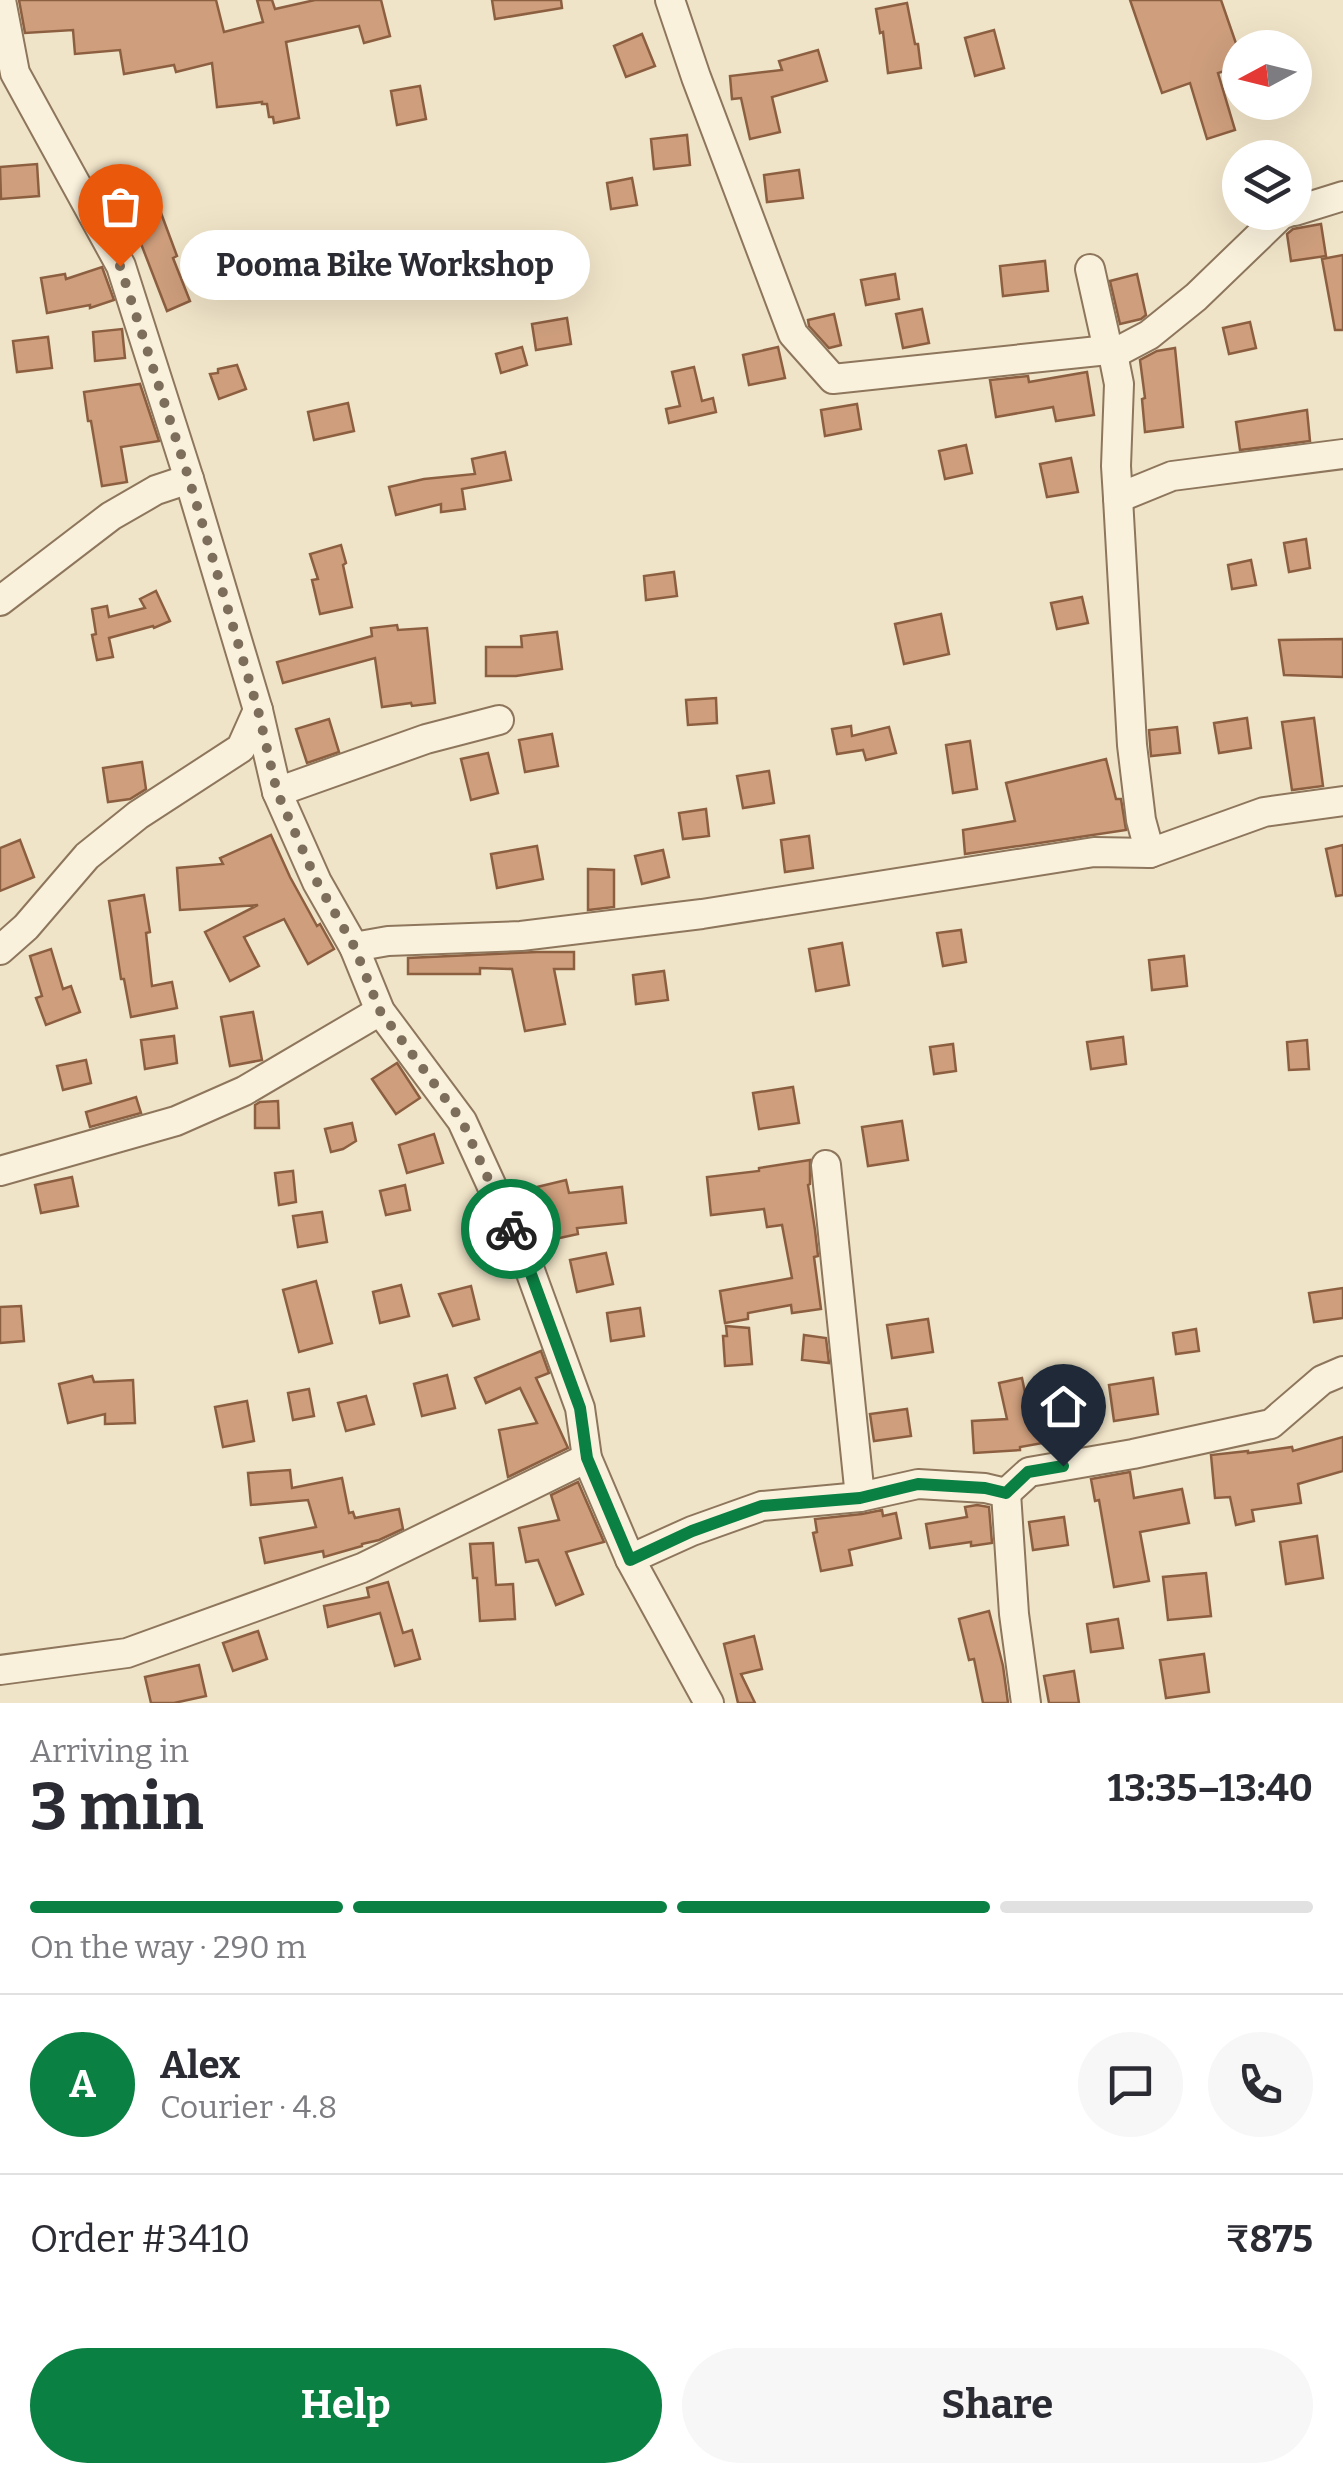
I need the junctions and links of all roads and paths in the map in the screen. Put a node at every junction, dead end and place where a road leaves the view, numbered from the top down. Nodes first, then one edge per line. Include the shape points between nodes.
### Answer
1 (1, 0) edge
2 (670, 0) edge
3 (1343, 196) edge
4 (1312, 206) edge
5 (1266, 230) edge
6 (1090, 269) dead end
7 (1110, 352) junction
8 (1343, 454) edge
9 (189, 479) junction
10 (1118, 498) junction
11 (0, 601) edge
12 (258, 710) junction
13 (499, 720) dead end
14 (277, 792) junction
15 (1343, 801) edge
16 (1150, 853) junction
17 (354, 946) junction
18 (0, 950) edge
19 (380, 1011) junction
20 (826, 1165) dead end
21 (0, 1170) edge
22 (1343, 1371) edge
23 (587, 1458) junction
24 (1006, 1493) junction
25 (860, 1498) junction
26 (630, 1560) junction
27 (0, 1670) edge
28 (709, 1703) edge
29 (1026, 1703) edge

1 - 9 street via 16,73 120,266
2 - 7 street via 793,334 832,379
3 - 4 street
5 - 7 street via 1196,298 1149,334
6 - 7 street
7 - 10 street via 1119,384
8 - 10 street via 1172,476
9 - 11 street via 111,516
9 - 12 street
10 - 16 street via 1132,745
12 - 14 street
12 - 18 street via 241,748 138,814 87,856
13 - 14 street
14 - 17 street
15 - 16 street via 1264,812
16 - 17 street via 1094,852 521,936
17 - 19 street
19 - 21 street via 244,1091 176,1121
19 - 23 street via 462,1121 528,1266 580,1408
20 - 25 street
22 - 24 street via 1322,1380 1270,1424 1028,1472
23 - 26 street
23 - 27 street via 344,1575 127,1653
24 - 25 street via 918,1484
24 - 29 street
25 - 26 street via 762,1506
26 - 28 street

